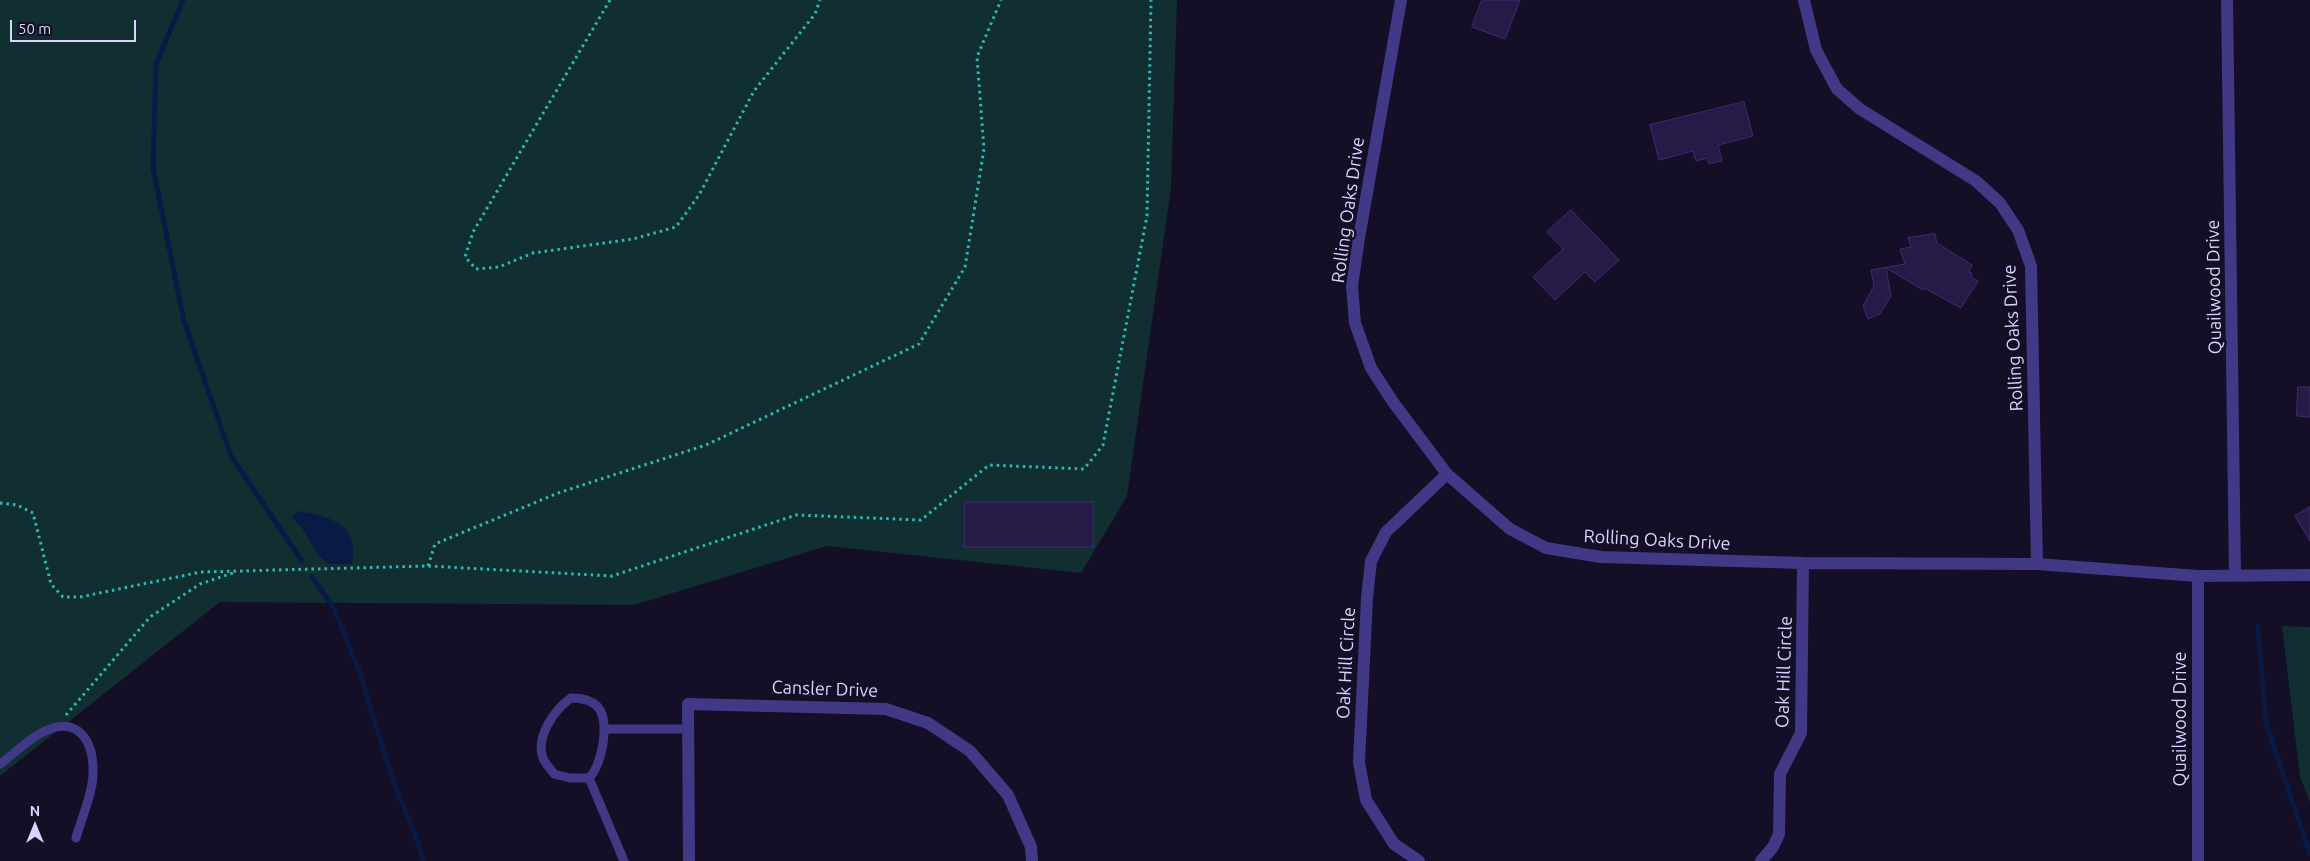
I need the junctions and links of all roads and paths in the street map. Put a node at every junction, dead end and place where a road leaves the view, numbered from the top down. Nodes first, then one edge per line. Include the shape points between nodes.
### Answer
1 (610, 0) edge
2 (820, 0) edge
3 (1001, 0) edge
4 (1150, 0) edge
5 (1400, 0) edge
6 (1804, 0) edge
7 (2227, 0) edge
8 (1447, 474) junction
9 (0, 503) edge
10 (1803, 563) junction
11 (2037, 564) junction
12 (428, 566) junction
13 (241, 570) junction
14 (2235, 574) junction
15 (2310, 575) edge
16 (2198, 576) junction
17 (60, 722) dead end
18 (604, 729) junction
19 (688, 729) junction
20 (0, 764) edge
21 (589, 778) junction
22 (76, 838) dead end
23 (624, 861) edge
24 (689, 861) edge
25 (1032, 861) edge
26 (1419, 861) edge
27 (1761, 861) edge
28 (2198, 861) edge

1 - 2 path via 473,232 465,257 476,269 499,267 533,252 633,239 676,227 699,195 754,91 815,14
3 - 12 path via 977,57 984,149 965,267 919,344 706,445 558,494 435,544
4 - 12 path via 1147,216 1103,445 1084,469 989,465 921,520 796,515 612,576
5 - 8 street, Rolling Oaks Drive via 1352,286 1355,323 1371,368 1381,385
6 - 11 street, Rolling Oaks Drive via 1816,50 1837,89 1860,109 1976,181 2000,203 2018,230 2031,266
7 - 14 street, Quailwood Drive
8 - 10 street, Rolling Oaks Drive via 1510,529 1546,548 1601,557
8 - 26 street, Oak Hill Circle via 1386,532 1371,561 1367,598 1359,762 1366,800 1394,844
9 - 13 path via 33,513 51,584 63,597 80,597 201,572
10 - 11 street, Rolling Oaks Drive
10 - 27 street, Oak Hill Circle via 1801,733 1780,774 1779,834
11 - 16 street, Rolling Oaks Drive
12 - 13 path
13 - 17 path via 200,584 150,617
14 - 15 street, Rolling Oaks Drive
14 - 16 street, Rolling Oaks Drive
16 - 28 street, Quailwood Drive
18 - 19 lane
18 - 21 lane via 600,760 596,772
18 - 21 lane via 602,713 596,704 571,698 561,704 550,720 542,741 542,757 554,774
19 - 24 street
19 - 25 street, Cansler Drive via 688,704 886,709 928,724 970,751 1008,796 1031,847
20 - 22 lane via 49,729 68,726 79,731 89,743 94,776
21 - 23 lane

